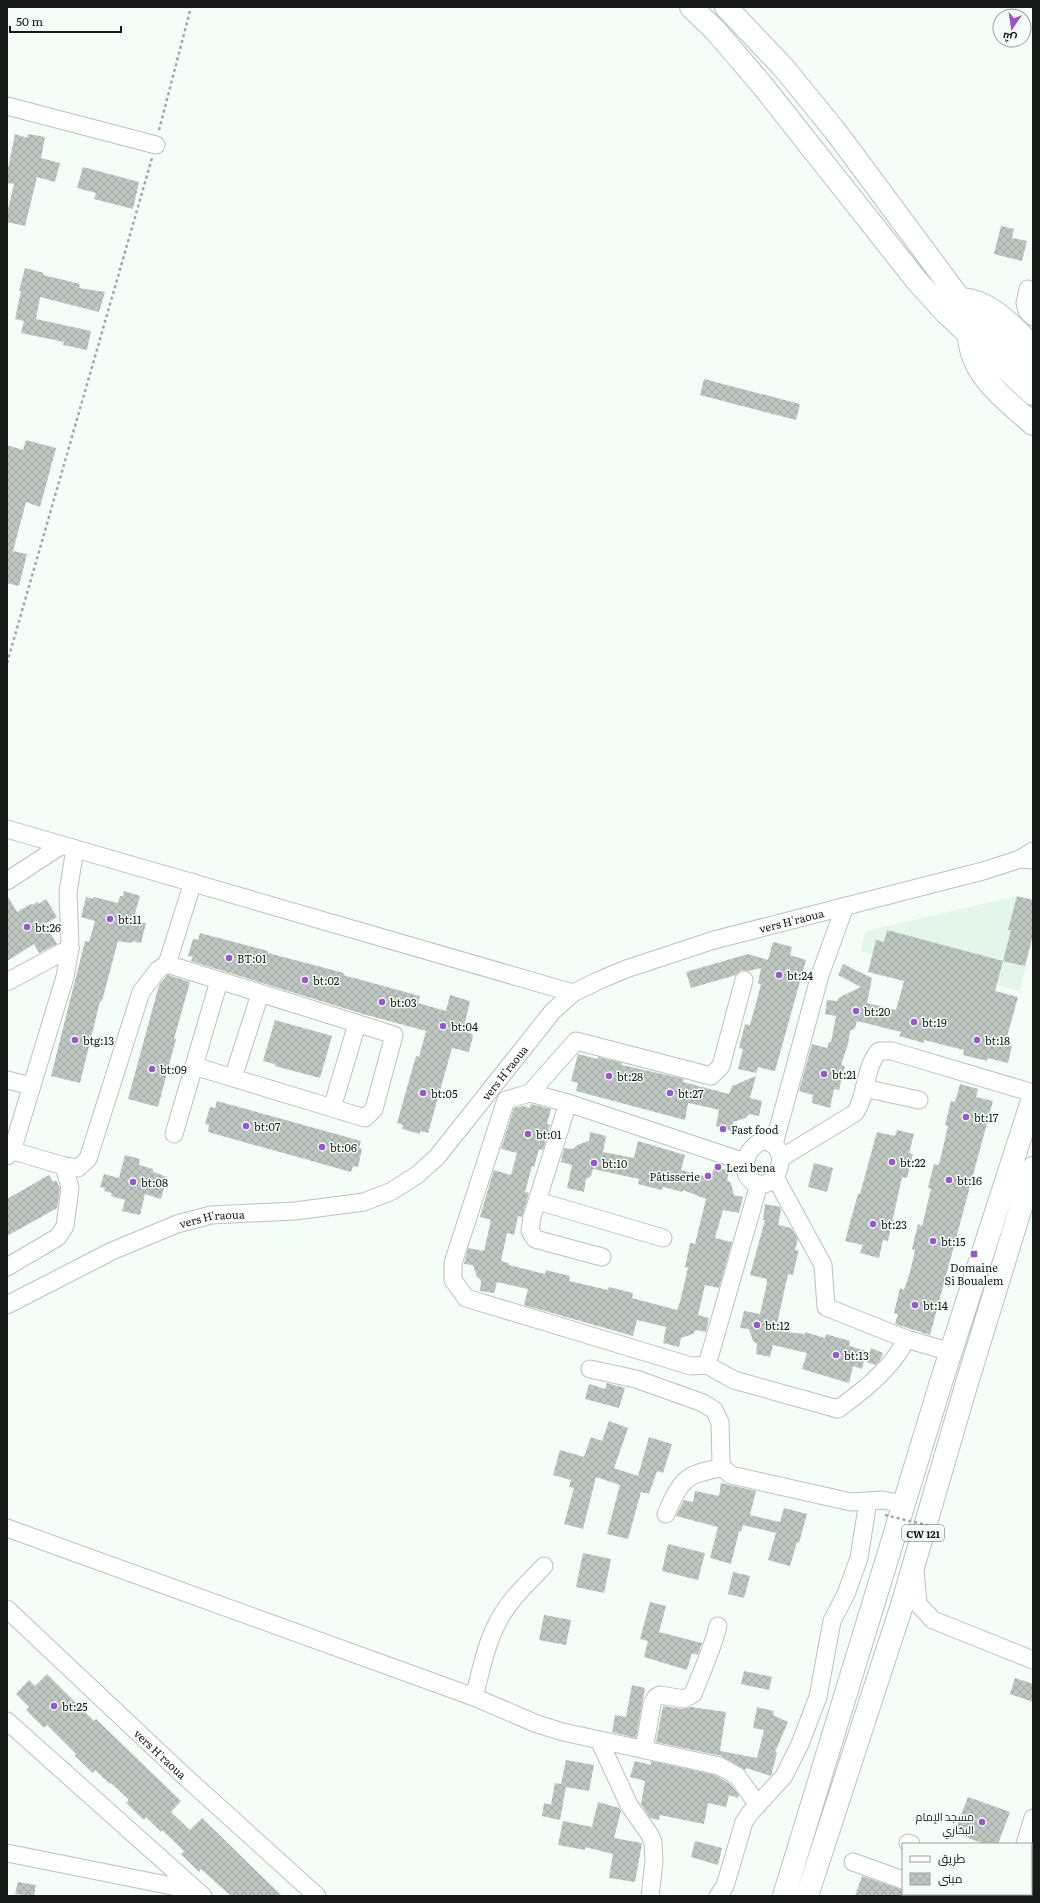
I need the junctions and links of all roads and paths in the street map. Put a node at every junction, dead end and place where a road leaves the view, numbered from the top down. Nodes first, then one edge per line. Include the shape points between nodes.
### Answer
1 (192, 7) edge
2 (691, 7) edge
3 (726, 7) edge
4 (7, 106) edge
5 (156, 144) junction
6 (1028, 289) dead end
7 (960, 299) junction
8 (1033, 317) edge
9 (969, 335) junction
10 (1033, 346) edge
11 (1033, 372) edge
12 (1033, 394) edge
13 (1033, 424) edge
14 (7, 663) edge
15 (7, 830) edge
16 (68, 847) junction
17 (1029, 857) edge
18 (7, 882) edge
19 (193, 882) junction
20 (845, 906) junction
21 (70, 948) junction
22 (166, 964) junction
23 (744, 980) dead end
24 (219, 981) junction
25 (7, 982) edge
26 (573, 992) junction
27 (260, 994) junction
28 (357, 1024) junction
29 (194, 1066) junction
30 (233, 1078) junction
31 (7, 1080) edge
32 (31, 1086) junction
33 (864, 1088) junction
34 (530, 1093) junction
35 (1033, 1093) edge
36 (1033, 1098) edge
37 (919, 1100) dead end
38 (568, 1103) junction
39 (332, 1108) junction
40 (174, 1134) dead end
41 (777, 1151) junction
42 (9, 1152) edge
43 (745, 1162) junction
44 (64, 1166) junction
45 (1033, 1168) edge
46 (775, 1177) junction
47 (760, 1184) junction
48 (538, 1201) junction
49 (663, 1238) dead end
50 (602, 1257) dead end
51 (7, 1268) edge
52 (7, 1305) edge
53 (906, 1339) junction
54 (951, 1352) junction
55 (707, 1365) junction
56 (590, 1369) dead end
57 (723, 1468) junction
58 (868, 1501) junction
59 (904, 1504) junction
60 (666, 1514) dead end
61 (885, 1515) dead end
62 (7, 1528) edge
63 (940, 1528) dead end
64 (915, 1562) junction
65 (544, 1566) dead end
66 (7, 1609) edge
67 (718, 1626) dead end
68 (1033, 1660) edge
69 (474, 1697) junction
70 (7, 1721) edge
71 (599, 1740) junction
72 (644, 1750) junction
73 (758, 1805) junction
74 (1033, 1818) edge
75 (1025, 1843) edge
76 (7, 1853) edge
77 (853, 1862) dead end
78 (902, 1880) edge
79 (200, 1894) edge
80 (316, 1896) edge
81 (650, 1896) edge
82 (718, 1896) edge
83 (784, 1896) edge
84 (807, 1896) edge

1 - 5 path
2 - 9 highway via 715,30 762,85 917,281
3 - 7 highway via 783,67
4 - 5 street
5 - 14 path
6 - 8 street via 1025,303 1027,311
7 - 10 highway via 970,300 997,312
7 - 11 highway
9 - 12 highway
9 - 13 highway via 971,355 981,372 1008,402
15 - 16 street
16 - 18 street
16 - 19 street
16 - 21 street
17 - 20 street, vers H'raoua
19 - 22 street
19 - 26 street
20 - 26 street, vers H'raoua via 714,940 626,969
20 - 41 street via 820,975
21 - 25 street
21 - 32 street via 65,977
22 - 24 street
22 - 44 street via 141,992 88,1159 78,1168
23 - 34 street via 721,1066 711,1076 576,1041
24 - 27 street
24 - 29 street
26 - 52 street, vers H'raoua via 553,1011 437,1157 417,1175 392,1191 364,1202 295,1210 212,1215 177,1224 112,1251
27 - 28 street
27 - 30 street
28 - 39 street
28 - 39 street via 394,1035 374,1109 365,1118
29 - 30 street
29 - 40 street
30 - 39 street
31 - 32 street
32 - 42 street
33 - 35 street via 875,1055 885,1050
33 - 37 street
33 - 41 street via 861,1104 855,1112
34 - 38 street
34 - 55 street via 506,1100 453,1263 453,1280 466,1298 691,1366
36 - 54 highway
38 - 43 street
38 - 48 street
41 - 43 street via 762,1142 756,1144 751,1148
41 - 46 street via 780,1168
42 - 44 street
43 - 47 street via 746,1173 752,1181
44 - 51 street via 70,1188 65,1226 58,1237
45 - 64 highway, CW 121
46 - 47 street via 768,1183
46 - 53 street via 823,1265 826,1307
47 - 55 street
48 - 49 street
48 - 50 street via 530,1231 535,1239
53 - 54 street
53 - 55 street via 900,1352 861,1392 838,1410 734,1380
54 - 59 highway
56 - 57 street via 636,1379 709,1406 720,1422
57 - 58 street via 731,1475 788,1488 851,1502
57 - 60 street via 689,1476 675,1493
58 - 59 street via 882,1500
58 - 73 street via 860,1558 832,1621 818,1698 784,1776
59 - 83 highway
61 - 63 path, bridge
62 - 69 street
64 - 68 street via 918,1604 933,1620
64 - 84 highway, CW 121
65 - 69 street via 500,1618 491,1637
66 - 80 street, vers H'raoua
67 - 72 street via 713,1647 693,1694 684,1699 660,1695 654,1700
69 - 71 street via 544,1726
70 - 79 street
71 - 72 street
71 - 81 street via 629,1805 650,1835 654,1855
72 - 73 street via 719,1766 737,1776
73 - 82 street via 744,1822 725,1886
74 - 75 street
76 - 79 street
77 - 78 street

